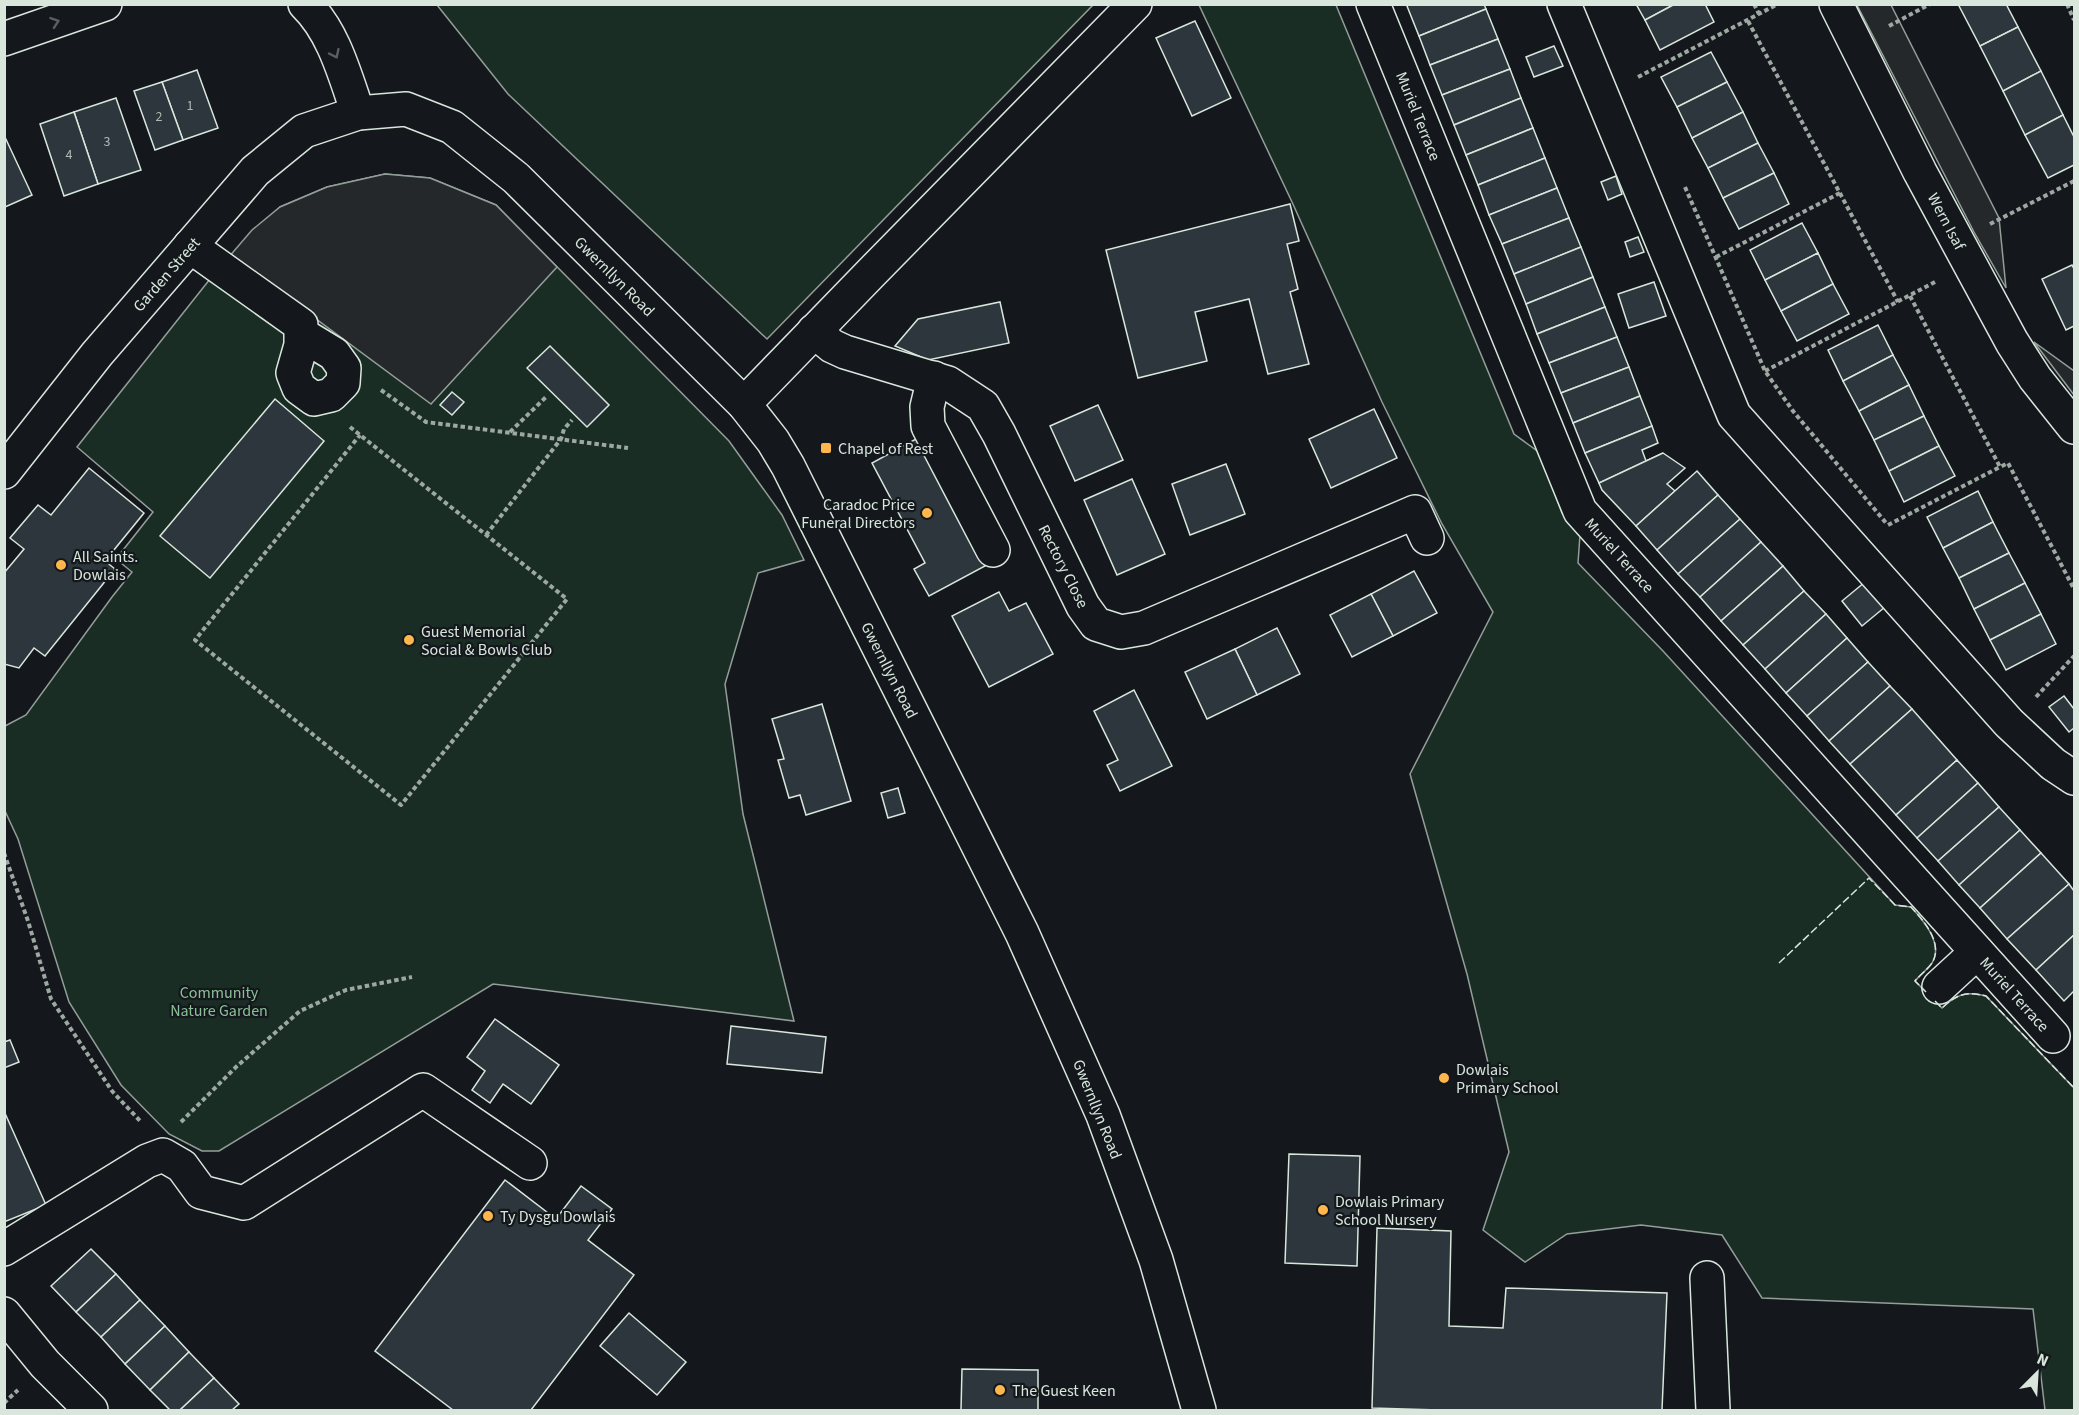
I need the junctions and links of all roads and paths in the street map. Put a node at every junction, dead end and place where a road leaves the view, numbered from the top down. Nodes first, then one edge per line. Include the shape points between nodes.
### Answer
1 (105, 4) edge
2 (305, 4) edge
3 (1135, 4) edge
4 (1373, 4) edge
5 (1564, 4) edge
6 (1754, 4) edge
7 (1778, 4) edge
8 (1836, 4) edge
9 (1930, 4) edge
10 (2067, 4) edge
11 (1759, 14) junction
12 (2074, 20) edge
13 (1748, 21) junction
14 (4, 39) edge
15 (1856, 42) junction
16 (1634, 66) dead end
17 (1638, 77) junction
18 (1641, 86) dead end
19 (358, 113) junction
20 (1682, 181) dead end
21 (2074, 181) edge
22 (1840, 193) junction
23 (1957, 240) junction
24 (190, 246) junction
25 (1716, 257) junction
26 (1944, 278) dead end
27 (1910, 296) junction
28 (1898, 302) junction
29 (814, 331) junction
30 (301, 334) junction
31 (344, 369) junction
32 (1766, 371) junction
33 (934, 378) junction
34 (1776, 386) junction
35 (1772, 390) dead end
36 (546, 397) dead end
37 (314, 399) junction
38 (744, 405) junction
39 (572, 420) dead end
40 (2074, 427) edge
41 (509, 433) junction
42 (360, 435) junction
43 (561, 439) junction
44 (628, 448) dead end
45 (2000, 467) junction
46 (4, 472) edge
47 (1888, 525) junction
48 (486, 535) junction
49 (1894, 535) dead end
50 (1427, 538) dead end
51 (993, 550) dead end
52 (2074, 589) edge
53 (2074, 656) edge
54 (2037, 696) dead end
55 (2074, 778) edge
56 (4, 853) edge
57 (1977, 952) junction
58 (412, 977) dead end
59 (1939, 987) dead end
60 (2053, 1036) dead end
61 (164, 1155) junction
62 (530, 1163) dead end
63 (4, 1249) edge
64 (1707, 1278) dead end
65 (4, 1314) edge
66 (91, 1410) edge
67 (1199, 1410) edge
68 (1713, 1410) edge

14 -> 1 street
2 -> 19 street via 318,16
3 - 29 street
4 - 57 street, Muriel Terrace via 1580,511
5 - 55 street via 1734,415 2009,723
6 - 11 path
7 - 11 path
8 - 15 street, Wern Isaf
9 - 15 path
10 - 12 path
11 - 13 path
13 - 17 path
13 - 22 path
15 - 23 street, Wern Isaf
16 - 17 path
17 - 18 path
19 - 24 street, Garden Street via 304,131 255,171
19 - 38 street, Gwernllyn Road via 406,109 452,127 516,178
20 - 25 path
21 - 23 path
22 - 25 path
22 - 28 path
23 - 40 street, Wern Isaf via 2012,342
24 - 30 street via 301,325
24 - 46 street, Garden Street via 97,354
25 - 32 path
26 - 27 path
27 - 28 path
27 - 45 path
28 - 32 path
29 - 33 street, Rectory Close via 845,352
29 - 38 street
30 - 31 street via 334,354
30 - 37 street via 293,373 299,388
31 - 37 street via 343,383 331,395
31 - 41 path via 355,372 426,422
32 - 34 path
33 - 50 street, Rectory Close via 983,406 1083,606 1096,624 1113,630 1144,628 1414,512
33 - 51 street via 927,407 928,426
34 - 35 path
34 - 47 path
36 - 41 path
37 - 42 path
38 - 67 street, Gwernllyn Road via 788,466 1022,933 1107,1126 1156,1260
39 - 43 path
41 - 43 path
42 - 48 path
42 - 48 path via 195,640 401,805 567,599
43 - 44 path
43 - 48 path
45 - 47 path
45 - 52 path via 2008,463
47 - 49 path
53 - 54 path
56 - 61 path via 51,999 112,1091 155,1137
57 - 59 street, Muriel Terrace
57 - 60 street, Muriel Terrace
58 - 61 path via 346,990 300,1011 169,1134
61 - 62 street via 182,1166 201,1192 244,1203 423,1090
61 - 63 street via 147,1161
64 - 68 street
65 - 66 street via 45,1364

